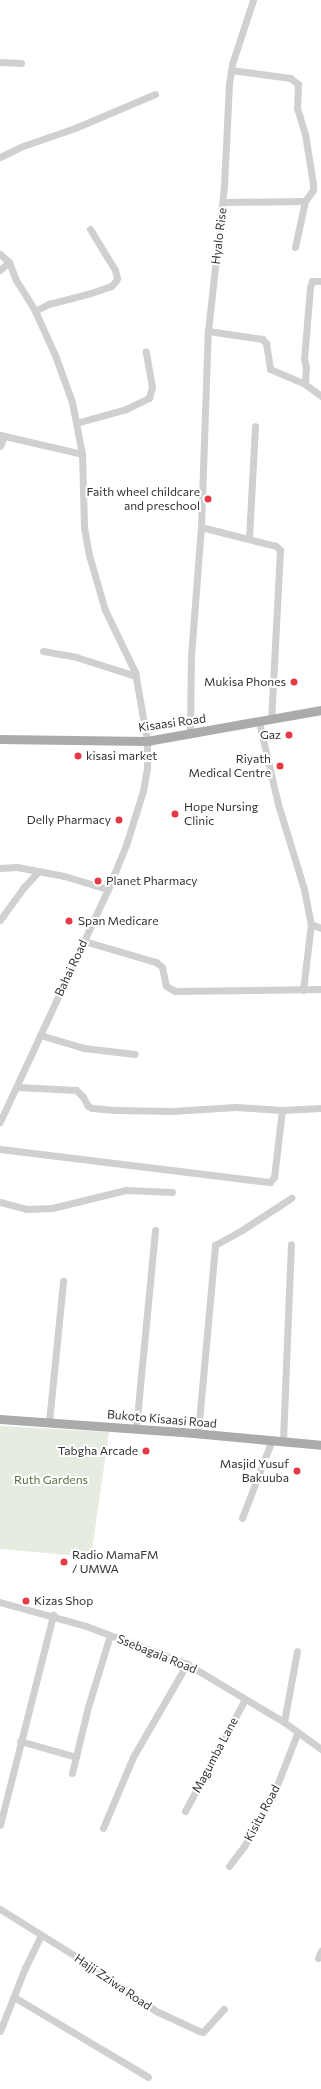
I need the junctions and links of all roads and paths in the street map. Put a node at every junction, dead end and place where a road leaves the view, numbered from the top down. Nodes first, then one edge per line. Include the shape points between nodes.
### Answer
1 (253, 0) edge
2 (0, 62) edge
3 (21, 63) dead end
4 (231, 70) junction
5 (155, 94) dead end
6 (0, 157) edge
7 (305, 201) junction
8 (223, 202) junction
9 (90, 229) dead end
10 (295, 247) dead end
11 (0, 254) edge
12 (9, 262) junction
13 (0, 270) edge
14 (321, 281) edge
15 (35, 311) junction
16 (208, 331) junction
17 (146, 352) dead end
18 (305, 384) junction
19 (321, 396) edge
20 (76, 423) junction
21 (255, 426) dead end
22 (2, 435) edge
23 (0, 446) edge
24 (82, 454) junction
25 (201, 527) junction
26 (249, 538) junction
27 (42, 651) dead end
28 (136, 676) junction
29 (321, 710) edge
30 (271, 719) junction
31 (259, 722) junction
32 (190, 734) junction
33 (0, 739) edge
34 (147, 741) junction
35 (0, 868) edge
36 (39, 872) junction
37 (108, 889) junction
38 (0, 920) edge
39 (311, 924) junction
40 (321, 928) edge
41 (84, 941) junction
42 (321, 989) edge
43 (303, 990) junction
44 (40, 1035) junction
45 (135, 1054) dead end
46 (17, 1087) junction
47 (321, 1108) edge
48 (282, 1110) junction
49 (0, 1122) edge
50 (0, 1149) edge
51 (172, 1192) dead end
52 (291, 1198) dead end
53 (0, 1202) edge
54 (155, 1230) dead end
55 (291, 1244) dead end
56 (63, 1281) dead end
57 (0, 1419) edge
58 (49, 1422) junction
59 (136, 1428) junction
60 (198, 1433) junction
61 (272, 1440) junction
62 (283, 1441) junction
63 (321, 1445) edge
64 (242, 1518) dead end
65 (0, 1602) edge
66 (53, 1615) junction
67 (110, 1635) junction
68 (297, 1651) dead end
69 (187, 1664) junction
70 (245, 1699) junction
71 (284, 1722) junction
72 (297, 1734) junction
73 (20, 1741) junction
74 (321, 1749) edge
75 (76, 1757) junction
76 (72, 1773) dead end
77 (185, 1811) dead end
78 (0, 1825) edge
79 (104, 1828) dead end
80 (229, 1866) dead end
81 (0, 1909) edge
82 (41, 1936) junction
83 (321, 1951) edge
84 (318, 1958) dead end
85 (14, 1997) junction
86 (224, 2009) dead end
87 (0, 2031) edge
88 (148, 2077) dead end

1 - 4 street, Hyalo Rise
2 - 3 street
4 - 7 street via 290,78 298,84 297,108 305,134 313,184 313,190
4 - 8 street, Hyalo Rise
5 - 6 street
7 - 8 street
7 - 10 street
8 - 16 street, Hyalo Rise
9 - 15 street via 115,270 116,282 111,286 49,304
11 - 12 street
12 - 13 street
12 - 15 street, Bahai Road via 16,280
14 - 18 street via 312,281 310,287 304,359
15 - 20 street, Bahai Road via 55,355 72,402
16 - 18 street via 262,339 266,343 270,368
16 - 25 street, Hyalo Rise
17 - 20 street via 152,387 149,398 126,409
18 - 19 street
20 - 24 street, Bahai Road
21 - 26 street
22 - 23 street
22 - 24 street
24 - 28 street, Bahai Road via 84,527 89,555 105,610
25 - 26 street
25 - 32 street, Hyalo Rise via 194,598
26 - 30 street via 276,546 280,550
27 - 28 street via 76,657
28 - 34 street, Bahai Road
29 - 30 main road, Kisaasi Road
30 - 31 main road, Kisaasi Road
31 - 32 main road, Kisaasi Road
31 - 39 street via 278,804 304,889
32 - 34 main road, Kisaasi Road
33 - 34 main road, Kisaasi Road
34 - 37 street, Bahai Road via 147,768 143,791 126,845
35 - 36 street via 16,867
36 - 37 street via 64,876
36 - 38 street via 23,888
37 - 41 street, Bahai Road
39 - 40 street
39 - 43 street
41 - 43 street via 156,962 162,967 166,986 175,991
41 - 44 street, Bahai Road
42 - 43 street
44 - 45 street via 84,1048
44 - 46 street, Bahai Road
46 - 48 street via 76,1090 88,1106 115,1110
46 - 49 street, Bahai Road
47 - 48 street
48 - 50 street via 274,1177 270,1182
51 - 53 street via 126,1190 52,1208 26,1209
52 - 60 street via 215,1245
54 - 59 street
55 - 62 street
56 - 58 street
57 - 58 main road, Bukoto Kisaasi Road
58 - 59 main road, Bukoto Kisaasi Road
59 - 60 main road, Bukoto Kisaasi Road
60 - 61 main road, Bukoto Kisaasi Road
61 - 62 main road, Bukoto Kisaasi Road
61 - 64 street
62 - 63 main road, Bukoto Kisaasi Road
65 - 66 street, Ssebagala Road
66 - 67 street, Ssebagala Road
66 - 73 street
67 - 69 street, Ssebagala Road
67 - 75 street
68 - 71 street
69 - 70 street, Ssebagala Road
69 - 79 street via 131,1762
70 - 71 street, Ssebagala Road
70 - 77 street, Magumba Lane
71 - 72 street, Ssebagala Road
72 - 74 street, Ssebagala Road
72 - 80 street, Kisitu Road via 272,1798
73 - 75 street
73 - 78 street
75 - 76 street
81 - 82 street, Hajji Zziwa Road
82 - 85 street
82 - 86 street, Hajji Zziwa Road via 88,1964 156,2011 199,2031 203,2032
83 - 84 street
85 - 87 street
85 - 88 street

